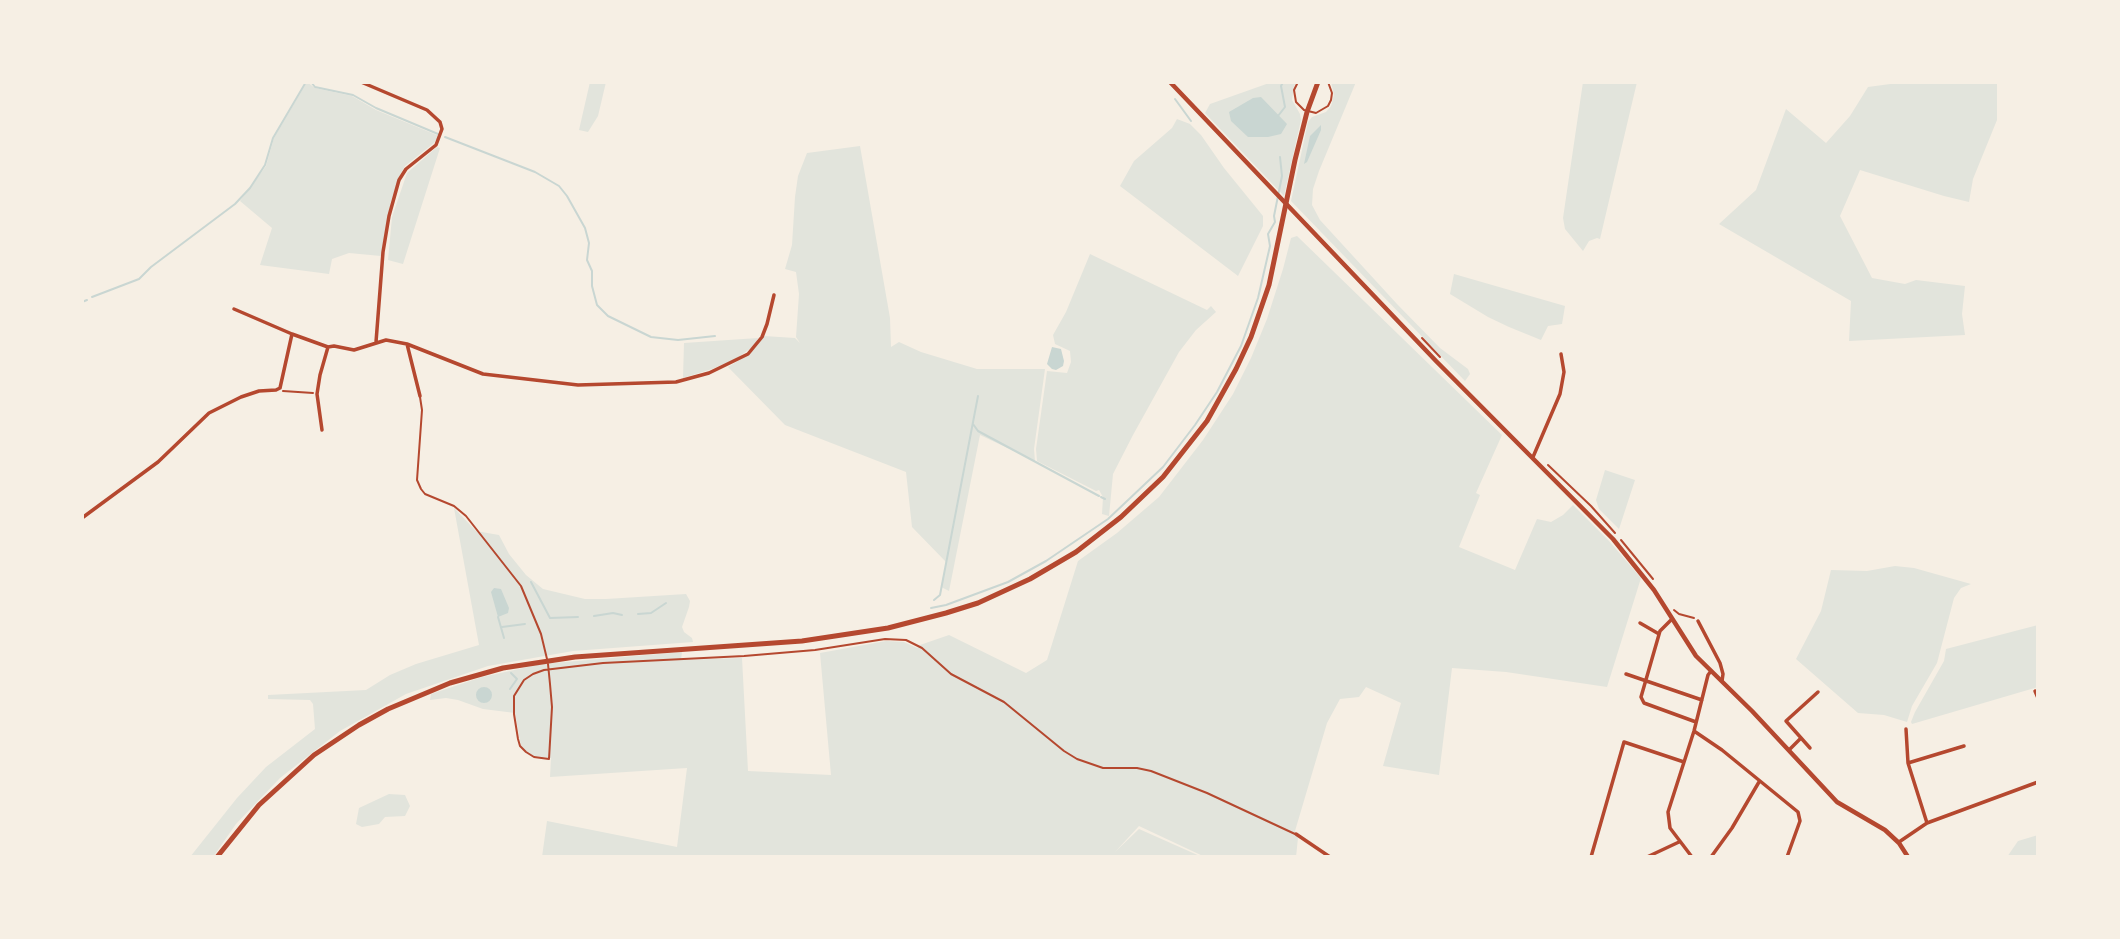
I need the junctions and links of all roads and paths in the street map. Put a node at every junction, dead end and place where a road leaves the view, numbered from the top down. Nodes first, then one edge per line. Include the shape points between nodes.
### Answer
1 (361, 82) edge
2 (1170, 82) edge
3 (1298, 82) edge
4 (1318, 82) edge
5 (1328, 82) edge
6 (1307, 112) junction
7 (774, 295) dead end
8 (234, 309) dead end
9 (292, 334) junction
10 (376, 342) junction
11 (407, 344) junction
12 (328, 347) junction
13 (1560, 354) dead end
14 (276, 390) junction
15 (317, 394) junction
16 (420, 396) joint
17 (322, 430) dead end
18 (1533, 457) junction
19 (82, 518) edge
20 (1672, 619) junction
21 (1698, 621) dead end
22 (1640, 623) dead end
23 (1659, 634) junction
24 (1712, 670) junction
25 (1626, 674) dead end
26 (1646, 680) junction
27 (1722, 681) junction
28 (2035, 691) dead end
29 (1818, 692) dead end
30 (2038, 698) edge
31 (1702, 700) junction
32 (1696, 722) junction
33 (1906, 729) dead end
34 (1694, 731) junction
35 (1801, 738) junction
36 (1964, 746) dead end
37 (1810, 748) dead end
38 (1789, 750) junction
39 (1684, 762) junction
40 (1908, 763) junction
41 (1759, 782) junction
42 (2038, 782) edge
43 (1927, 822) junction
44 (1296, 834) joint
45 (1679, 842) junction
46 (1899, 843) junction
47 (217, 857) edge
48 (1330, 857) edge
49 (1591, 857) edge
50 (1647, 857) edge
51 (1692, 857) edge
52 (1711, 857) edge
53 (1787, 857) edge
54 (1908, 857) edge

1 - 10 street via 427,110 442,129 436,145 399,180 383,252
2 - 18 street
3 - 6 lane via 1296,102
4 - 6 highway
5 - 6 lane via 1332,93 1328,106
6 - 47 highway via 1269,285 1230,381 1207,421 1163,477 1076,552 978,603 888,628 802,641 575,657 503,668 450,683 388,709 314,755 259,805
7 - 11 street via 762,337 748,354 709,373 676,382 578,385 483,374
8 - 9 street
9 - 12 street
9 - 14 street
10 - 11 street
10 - 12 street via 354,350
11 - 16 street
12 - 15 street
13 - 18 street via 1564,372 1560,394
14 - 15 path
14 - 19 street via 242,397 202,418 158,462
15 - 17 street
16 - 44 lane via 417,480 421,489 454,506 481,534 521,586 541,635 550,684 552,707 549,760 534,757 517,739 514,696 518,687 544,670 603,663 815,650 885,639 910,642 922,649 951,674 1004,702 1077,759 1102,768 1151,771
18 - 20 street via 1613,539
20 - 23 street
20 - 24 street via 1696,656
21 - 27 street via 1717,656
22 - 23 street
23 - 26 street
24 - 27 street
24 - 31 street
25 - 26 street
26 - 31 street
26 - 32 street via 1641,697 1644,703
27 - 38 street
28 - 30 street
29 - 35 street via 1786,722
31 - 32 street
32 - 34 street
33 - 40 street
34 - 39 street
34 - 41 street
35 - 37 street
35 - 38 street
36 - 40 street
38 - 46 street via 1837,802
39 - 45 street via 1668,818
39 - 49 street via 1624,742
40 - 43 street
41 - 52 street
41 - 53 street via 1800,816
42 - 43 street
43 - 46 street
44 - 48 street
45 - 50 street
45 - 51 street
46 - 54 street

